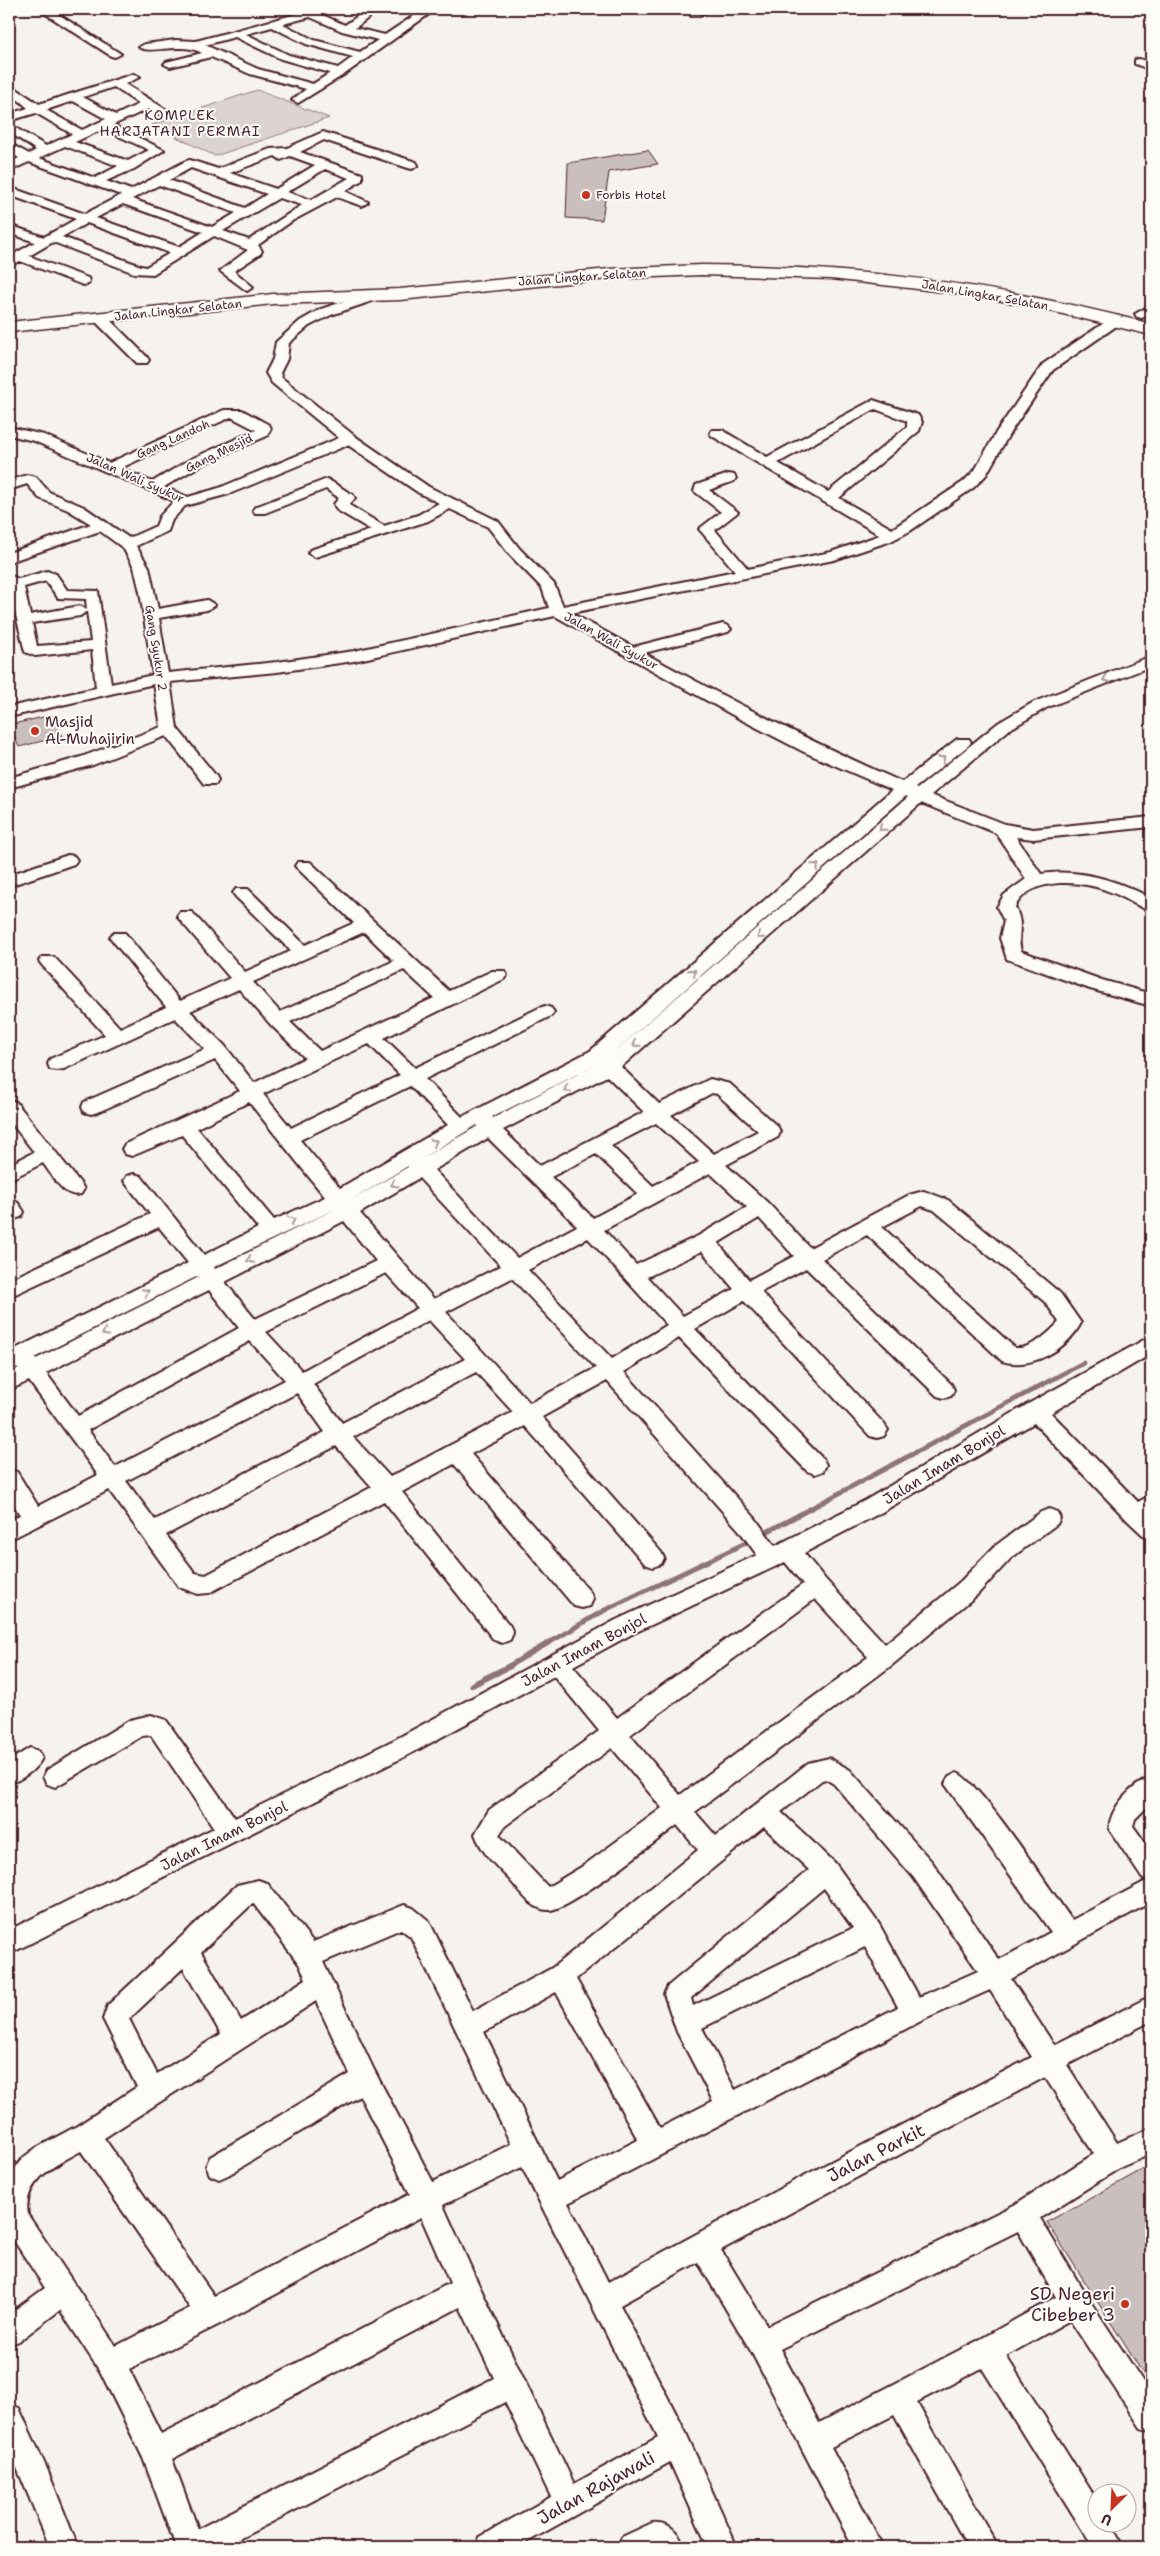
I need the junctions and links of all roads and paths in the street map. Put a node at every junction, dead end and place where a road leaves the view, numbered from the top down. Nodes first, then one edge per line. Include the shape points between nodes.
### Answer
1 (43, 9) edge
2 (328, 9) edge
3 (375, 9) edge
4 (431, 9) edge
5 (309, 13) edge
6 (274, 24) junction
7 (346, 29) junction
8 (237, 34) junction
9 (386, 39) junction
10 (196, 44) junction
11 (145, 47) dead end
12 (115, 54) dead end
13 (211, 54) junction
14 (362, 56) junction
15 (1139, 62) dead end
16 (170, 64) dead end
17 (1151, 67) edge
18 (341, 72) junction
19 (134, 77) dead end
20 (116, 84) junction
21 (9, 87) edge
22 (315, 88) junction
23 (74, 97) junction
24 (298, 100) dead end
25 (9, 104) edge
26 (148, 106) junction
27 (37, 109) junction
28 (164, 112) dead end
29 (14, 116) edge
30 (116, 120) junction
31 (103, 125) junction
32 (9, 128) edge
33 (82, 135) junction
34 (65, 142) junction
35 (9, 147) edge
36 (45, 151) junction
37 (289, 152) junction
38 (28, 158) junction
39 (412, 164) dead end
40 (324, 165) junction
41 (130, 166) junction
42 (9, 167) edge
43 (218, 174) junction
44 (236, 180) junction
45 (160, 181) junction
46 (94, 183) junction
47 (9, 186) edge
48 (9, 191) edge
49 (336, 192) junction
50 (276, 193) junction
51 (128, 198) junction
52 (354, 203) dead end
53 (313, 205) junction
54 (244, 212) junction
55 (90, 218) junction
56 (9, 229) edge
57 (215, 232) junction
58 (49, 240) junction
59 (250, 244) junction
60 (180, 252) junction
61 (14, 259) edge
62 (83, 281) dead end
63 (247, 287) dead end
64 (369, 292) junction
65 (144, 309) junction
66 (1148, 313) edge
67 (9, 317) edge
68 (101, 319) junction
69 (1118, 320) junction
70 (9, 327) edge
71 (1151, 330) edge
72 (142, 360) dead end
73 (9, 431) edge
74 (262, 433) joint
75 (717, 433) dead end
76 (351, 440) junction
77 (768, 462) junction
78 (109, 468) junction
79 (729, 478) dead end
80 (9, 486) edge
81 (151, 488) junction
82 (829, 498) junction
83 (182, 502) junction
84 (450, 503) junction
85 (260, 510) dead end
86 (102, 525) junction
87 (381, 530) junction
88 (891, 535) junction
89 (128, 544) junction
90 (315, 553) dead end
91 (9, 558) edge
92 (744, 573) junction
93 (12, 582) edge
94 (207, 605) dead end
95 (80, 611) dead end
96 (558, 612) junction
97 (150, 615) junction
98 (25, 620) junction
99 (723, 629) dead end
100 (27, 642) junction
101 (9, 645) edge
102 (88, 646) dead end
103 (1151, 648) edge
104 (631, 652) junction
105 (1151, 661) edge
106 (160, 678) junction
107 (104, 690) junction
108 (9, 712) edge
109 (169, 729) junction
110 (210, 780) dead end
111 (9, 783) edge
112 (911, 793) junction
113 (1151, 822) edge
114 (1002, 829) junction
115 (68, 860) dead end
116 (304, 866) dead end
117 (1036, 880) junction
118 (9, 881) edge
119 (242, 893) dead end
120 (1151, 905) edge
121 (186, 916) dead end
122 (364, 925) junction
123 (119, 937) dead end
124 (302, 952) junction
125 (48, 961) dead end
126 (407, 962) junction
127 (498, 975) dead end
128 (240, 980) junction
129 (446, 999) junction
130 (1151, 1000) edge
131 (178, 1010) junction
132 (544, 1012) dead end
133 (277, 1021) junction
134 (372, 1036) junction
135 (118, 1038) junction
136 (218, 1051) junction
137 (318, 1059) junction
138 (604, 1061) junction
139 (57, 1064) dead end
140 (410, 1078) junction
141 (252, 1093) junction
142 (9, 1107) edge
143 (91, 1107) dead end
144 (656, 1113) junction
145 (485, 1121) junction
146 (185, 1126) junction
147 (460, 1126) junction
148 (288, 1138) junction
149 (598, 1145) junction
150 (132, 1149) dead end
151 (45, 1154) junction
152 (415, 1163) junction
153 (712, 1164) junction
154 (9, 1173) edge
155 (537, 1176) junction
156 (134, 1181) dead end
157 (74, 1189) dead end
158 (651, 1195) junction
159 (343, 1205) junction
160 (761, 1208) junction
161 (162, 1217) junction
162 (589, 1226) junction
163 (868, 1226) junction
164 (271, 1230) junction
165 (705, 1241) junction
166 (808, 1258) junction
167 (389, 1263) junction
168 (515, 1268) junction
169 (207, 1271) junction
170 (632, 1275) junction
171 (9, 1289) edge
172 (748, 1292) junction
173 (432, 1309) junction
174 (681, 1327) junction
175 (252, 1330) junction
176 (1151, 1344) edge
177 (21, 1362) edge
178 (478, 1362) junction
179 (610, 1370) junction
180 (9, 1382) edge
181 (300, 1382) junction
182 (944, 1390) dead end
183 (1035, 1410) junction
184 (527, 1414) junction
185 (75, 1427) junction
186 (877, 1430) dead end
187 (339, 1435) junction
188 (456, 1451) junction
189 (815, 1465) dead end
190 (9, 1478) edge
191 (112, 1478) junction
192 (387, 1489) junction
193 (1146, 1516) edge
194 (34, 1518) junction
195 (1049, 1518) dead end
196 (9, 1531) edge
197 (152, 1532) junction
198 (774, 1550) junction
199 (653, 1558) dead end
200 (816, 1586) junction
201 (582, 1599) dead end
202 (502, 1633) dead end
203 (884, 1658) junction
204 (556, 1663) junction
205 (615, 1731) junction
206 (30, 1758) dead end
207 (9, 1774) edge
208 (55, 1777) dead end
209 (957, 1784) dead end
210 (1151, 1788) edge
211 (677, 1810) junction
212 (765, 1812) junction
213 (230, 1831) junction
214 (716, 1852) junction
215 (1151, 1870) edge
216 (826, 1871) junction
217 (1151, 1890) edge
218 (870, 1932) junction
219 (1067, 1934) junction
220 (9, 1942) edge
221 (185, 1948) junction
222 (308, 1956) junction
223 (995, 1975) junction
224 (561, 1976) junction
225 (320, 1984) junction
226 (1151, 2008) edge
227 (914, 2012) junction
228 (686, 2023) junction
229 (469, 2027) junction
230 (237, 2038) junction
231 (1050, 2063) junction
232 (365, 2079) junction
233 (152, 2091) junction
234 (730, 2108) junction
235 (86, 2135) junction
236 (1151, 2141) edge
237 (655, 2145) junction
238 (528, 2150) junction
239 (1112, 2158) junction
240 (219, 2166) dead end
241 (427, 2198) junction
242 (551, 2198) junction
243 (1022, 2214) junction
244 (703, 2245) junction
245 (466, 2289) junction
246 (63, 2291) junction
247 (602, 2300) junction
248 (1074, 2302) junction
249 (210, 2314) junction
250 (9, 2331) edge
251 (762, 2343) junction
252 (987, 2352) junction
253 (111, 2363) junction
254 (511, 2384) junction
255 (899, 2397) junction
256 (9, 2418) edge
257 (1151, 2418) edge
258 (814, 2441) junction
259 (676, 2443) junction
260 (155, 2452) junction
261 (568, 2502) junction
262 (64, 2547) edge
263 (192, 2547) edge
264 (490, 2547) edge
265 (632, 2547) edge
266 (670, 2547) edge
267 (722, 2547) edge
268 (868, 2547) edge
269 (984, 2547) edge
270 (1109, 2547) edge

1 - 12 street
2 - 5 street
3 - 7 street
4 - 9 street
5 - 6 street
5 - 7 street
6 - 8 street
6 - 14 street via 316,44
7 - 9 street
8 - 10 street
8 - 18 street via 285,58
9 - 14 street
10 - 11 street
10 - 13 street
13 - 16 street
13 - 22 street via 260,75
14 - 18 street
15 - 17 street
18 - 22 street
19 - 20 street
20 - 23 street
20 - 26 street
21 - 27 street
22 - 24 street
23 - 27 street
23 - 30 street
25 - 29 street
26 - 28 street
26 - 30 street
27 - 29 street
27 - 33 street
30 - 31 street
31 - 33 street
31 - 41 street via 158,150
32 - 36 street
33 - 34 street
34 - 36 street
34 - 41 street
35 - 38 street
36 - 38 street
37 - 39 street via 323,136
37 - 40 street
37 - 43 street via 274,152
37 - 44 street
38 - 42 street
38 - 46 street
40 - 49 street via 358,178
40 - 50 street
41 - 46 street
43 - 44 street
43 - 45 street via 190,164
44 - 50 street
45 - 51 street
45 - 54 street
46 - 51 street
47 - 55 street
48 - 55 street
49 - 52 street
49 - 53 street
50 - 53 street
50 - 54 street
51 - 55 street
51 - 57 street
53 - 59 street
54 - 57 street
55 - 58 street
55 - 60 street
56 - 58 street
57 - 59 street
57 - 60 street
58 - 60 street via 145,271
58 - 61 street
59 - 63 street via 256,251 226,271
61 - 62 street
64 - 65 highway, Jalan Lingkar Selatan via 323,292
64 - 66 highway, Jalan Lingkar Selatan via 561,267 694,260 804,261 939,274
64 - 69 highway, Jalan Lingkar Selatan via 419,293 559,277 639,272 763,271 832,274 939,286
64 - 76 street via 320,312 306,322 283,342 273,373 277,380
65 - 67 highway, Jalan Lingkar Selatan
65 - 68 highway, Jalan Lingkar Selatan
68 - 70 highway, Jalan Lingkar Selatan
68 - 72 street
69 - 71 highway, Jalan Lingkar Selatan
69 - 88 street via 1048,367 1004,431 981,472 968,485 922,518
73 - 78 street, Jalan Wali Syukur via 39,438
74 - 78 street, Gang Landoh via 264,428 236,413 229,413
74 - 81 street, Gang Mesjid via 196,462
75 - 77 street
76 - 83 street, Jalan Wali Syukur via 338,442 224,492 202,500
76 - 84 street, Jalan Wali Syukur via 403,477
77 - 82 street
77 - 82 street via 873,404 913,418 916,422 914,428
78 - 81 street, Jalan Wali Syukur
79 - 92 street via 701,488 731,512 706,529
80 - 86 street, Gang Syukur 2 via 27,478 45,496 75,506
81 - 83 street, Jalan Wali Syukur
82 - 88 street
83 - 89 street via 164,519 163,528
84 - 87 street via 423,518
84 - 96 street, Jalan Wali Syukur via 493,524 549,587
85 - 87 street via 327,483 348,498 342,507
86 - 89 street, Gang Syukur 2
86 - 91 street
87 - 90 street
88 - 92 street via 834,556
89 - 97 street, Gang Syukur 2 via 145,580
92 - 96 street
93 - 98 street
93 - 107 street via 17,584 47,576 64,595 93,594
94 - 97 street
95 - 98 street
96 - 104 street, Jalan Wali Syukur
96 - 106 street via 331,661
97 - 106 street, Gang Syukur 2
98 - 100 street
99 - 104 street
100 - 101 street
100 - 102 street via 30,650 35,651
112 -> 103 street via 995,716 1024,698
104 - 112 street, Jalan Wali Syukur via 744,715
105 -> 112 street via 1020,715
106 - 107 street
106 - 109 street, Gang Syukur 2
107 - 108 street
109 - 110 street
109 - 111 street via 87,761
112 - 114 street, Jalan Wali Syukur
112 - 138 street
113 - 114 street, Jalan Wali Syukur via 1033,834
114 - 117 street
115 - 118 street
116 - 122 street
117 - 120 street via 1072,877 1116,887
117 - 130 street via 1007,903 1006,911 1012,921 1009,938 1013,955 1096,985
119 - 124 street
121 - 128 street
122 - 124 street
122 - 126 street
123 - 131 street
124 - 128 street
125 - 135 street
126 - 129 street
126 - 133 street
127 - 129 street
128 - 131 street
128 - 133 street
129 - 134 street
131 - 135 street
131 - 136 street
132 - 140 street
133 - 137 street
134 - 137 street
134 - 140 street
135 - 139 street
136 - 141 street
136 - 143 street
137 - 141 street
138 - 144 street
138 - 145 street
140 - 147 street
140 - 148 street
141 - 146 street
141 - 148 street
142 - 151 street
144 - 149 street
144 - 153 street
144 - 153 street via 705,1087 713,1086 723,1089 770,1130 768,1135
145 - 147 street
145 - 152 street
145 - 155 street
146 - 150 street
146 - 164 street
152 -> 147 street
148 - 159 street
149 - 155 street
149 - 158 street
151 - 154 street
151 - 157 street
152 - 159 street
152 - 168 street
153 - 158 street
153 - 160 street
155 - 162 street
156 - 161 street
158 - 162 street
164 -> 159 street
159 - 167 street
159 -> 169 street
160 - 165 street
160 - 166 street
161 - 169 street
161 - 171 street
162 - 168 street
162 - 170 street
163 - 163 street via 916,1200 934,1201 1053,1298 1071,1323 1034,1352 1015,1358
163 - 166 street
164 - 169 street
165 - 170 street
165 - 172 street
166 - 172 street
166 - 182 street
167 - 173 street
167 - 175 street
168 - 173 street
168 - 179 street
169 - 175 street
169 - 177 street
170 - 174 street
172 - 174 street
172 - 186 street
173 - 178 street
173 - 181 street
174 - 179 street
174 - 189 street
175 - 181 street
175 - 185 street
176 - 183 street, Jalan Imam Bonjol
177 - 180 street
177 - 185 street
178 - 184 street
178 - 187 street
179 - 184 street
179 - 198 street
181 - 187 street
181 - 191 street
183 - 193 street
183 - 198 street, Jalan Imam Bonjol via 874,1506
184 - 188 street
184 - 199 street
185 - 191 street
187 - 192 street
187 - 197 street
188 - 192 street
188 - 201 street
190 - 194 street
191 - 194 street
191 - 197 street
192 - 197 street via 209,1584 198,1585 187,1580
192 - 202 street
194 - 196 street
195 - 203 street via 1003,1552 969,1588
198 - 200 street
198 - 204 street, Jalan Imam Bonjol
200 - 203 street
200 - 205 street
203 - 211 street
204 - 205 street
204 - 213 street, Jalan Imam Bonjol via 404,1746
205 - 211 street
205 - 211 street via 497,1818 487,1834 490,1842 540,1896 549,1899 592,1874
206 - 207 street
208 - 213 street via 138,1727 151,1725 158,1728
209 - 219 street
210 - 215 street via 1123,1817 1121,1824 1121,1829
211 - 214 street
212 - 214 street
212 - 216 street
212 - 223 street via 816,1770 829,1768 836,1771 923,1870
213 - 220 street, Jalan Imam Bonjol
214 - 224 street
216 - 218 street
216 - 228 street via 678,1992
217 - 219 street
218 - 227 street
218 - 228 street
219 - 223 street
221 - 222 street via 246,1893 254,1890 262,1894
221 - 230 street
221 - 233 street via 118,2010 116,2016
222 - 225 street
222 - 229 street via 404,1916 420,1929
223 - 227 street
223 - 231 street
224 - 229 street
224 - 237 street
225 - 230 street
225 - 232 street
226 - 231 street, Jalan Parkit
227 - 234 street
228 - 234 street
229 - 238 street
230 - 233 street
231 - 239 street
231 - 244 street, Jalan Parkit
232 - 240 street
232 - 241 street
233 - 235 street
234 - 237 street
235 - 246 street via 43,2157 29,2168 21,2180 14,2206 16,2220
235 - 249 street
236 - 239 street
237 - 242 street
238 - 241 street
238 - 242 street
239 - 243 street
241 - 245 street
241 - 249 street
242 - 247 street
243 - 248 street
243 - 251 street
244 - 247 street, Jalan Parkit
244 - 251 street
245 - 254 street
245 - 260 street
246 - 250 street
246 - 253 street
247 - 259 street
248 - 252 street
248 - 257 street
249 - 253 street
251 - 258 street
252 - 255 street
252 - 270 street
253 - 260 street
254 - 261 street
254 - 263 street
255 - 258 street
255 - 269 street
256 - 262 street
258 - 268 street
259 - 261 street, Jalan Rajawali
259 - 267 street
260 - 263 street
261 - 264 street, Jalan Rajawali
265 - 266 street via 652,2536 659,2536

